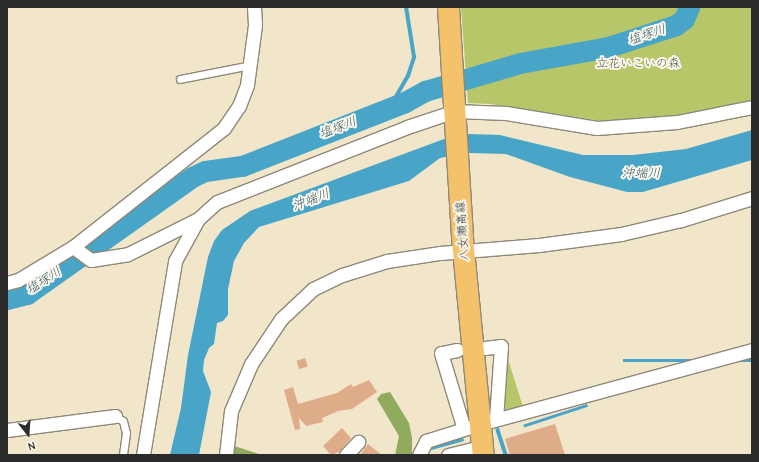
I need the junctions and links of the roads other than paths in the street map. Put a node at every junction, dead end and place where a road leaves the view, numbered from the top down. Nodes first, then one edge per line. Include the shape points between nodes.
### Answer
1 (254, 7) edge
2 (448, 7) edge
3 (251, 65) junction
4 (180, 78) dead end
5 (752, 107) edge
6 (455, 108) junction
7 (752, 198) edge
8 (198, 219) junction
9 (73, 248) junction
10 (463, 251) junction
11 (7, 283) edge
12 (485, 348) dead end
13 (457, 350) dead end
14 (752, 350) edge
15 (115, 416) joint
16 (480, 424) junction
17 (7, 430) edge
18 (358, 442) dead end
19 (478, 452) edge
20 (123, 455) edge
21 (143, 455) edge
22 (226, 455) edge
23 (346, 455) edge
24 (419, 455) edge
25 (448, 455) edge

1 - 3 street
2 - 6 main road, 八女瀬高線
3 - 4 lane
3 - 9 street via 248,85 239,106 224,128
5 - 6 street via 677,122 597,128 506,113
6 - 8 street via 237,192 217,202
6 - 10 main road, 八女瀬高線
7 - 10 street via 681,220 621,234
8 - 9 street via 128,254 91,260
8 - 21 street via 175,262
9 - 11 street via 18,280
10 - 16 main road, 八女瀬高線
10 - 22 street via 387,261 342,275 312,289 281,319 251,364 232,411
12 - 16 street via 501,346
13 - 16 street via 441,353
14 - 16 street
15 - 17 street
15 - 20 lane via 123,421 126,433
16 - 19 main road, 八女瀬高線
16 - 24 street via 426,441
18 - 23 street
19 - 25 street

